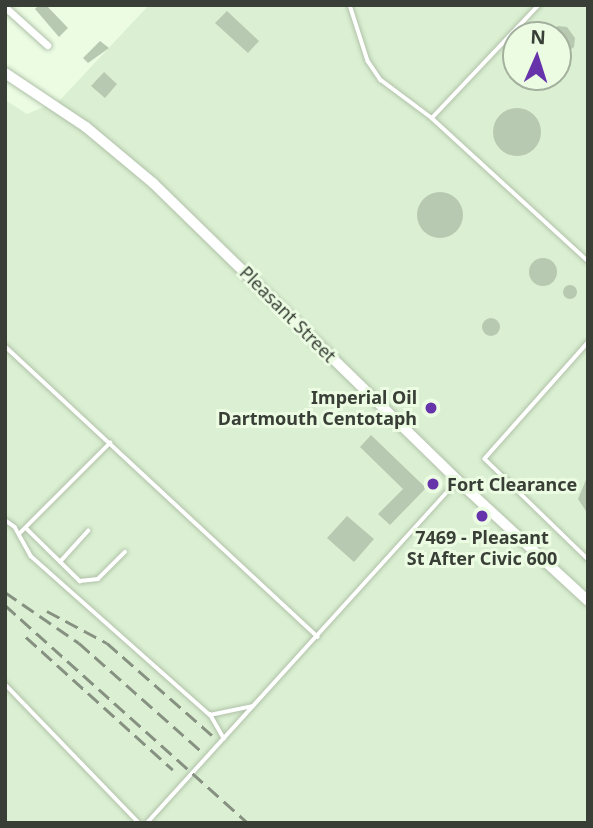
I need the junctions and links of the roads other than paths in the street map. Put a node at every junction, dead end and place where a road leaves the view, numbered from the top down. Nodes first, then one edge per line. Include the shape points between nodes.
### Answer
1 (350, 5) edge
2 (539, 5) edge
3 (5, 7) edge
4 (47, 45) dead end
5 (5, 73) edge
6 (432, 118) junction
7 (588, 261) edge
8 (588, 343) edge
9 (5, 345) edge
10 (110, 443) junction
11 (457, 480) junction
12 (5, 520) edge
13 (26, 528) junction
14 (88, 531) dead end
15 (19, 534) junction
16 (125, 552) dead end
17 (588, 559) edge
18 (61, 562) junction
19 (588, 601) edge
20 (318, 637) junction
21 (5, 684) edge
22 (255, 706) junction
23 (210, 715) junction
24 (224, 739) junction
25 (139, 823) edge
26 (147, 823) edge

1 - 6 lane via 368,61 382,80
2 - 6 lane
3 - 4 street
5 - 11 main road, Pleasant Street via 86,127 153,183
6 - 7 lane
8 - 17 lane via 485,459
9 - 10 lane
10 - 13 lane
10 - 20 lane
11 - 19 main road, Pleasant Street
11 - 20 lane
12 - 15 lane
13 - 15 lane
13 - 18 lane
14 - 18 lane
15 - 23 lane via 31,556
16 - 18 lane via 88,583
20 - 22 lane
21 - 25 lane
22 - 23 lane
22 - 24 lane
23 - 24 lane
24 - 26 lane

